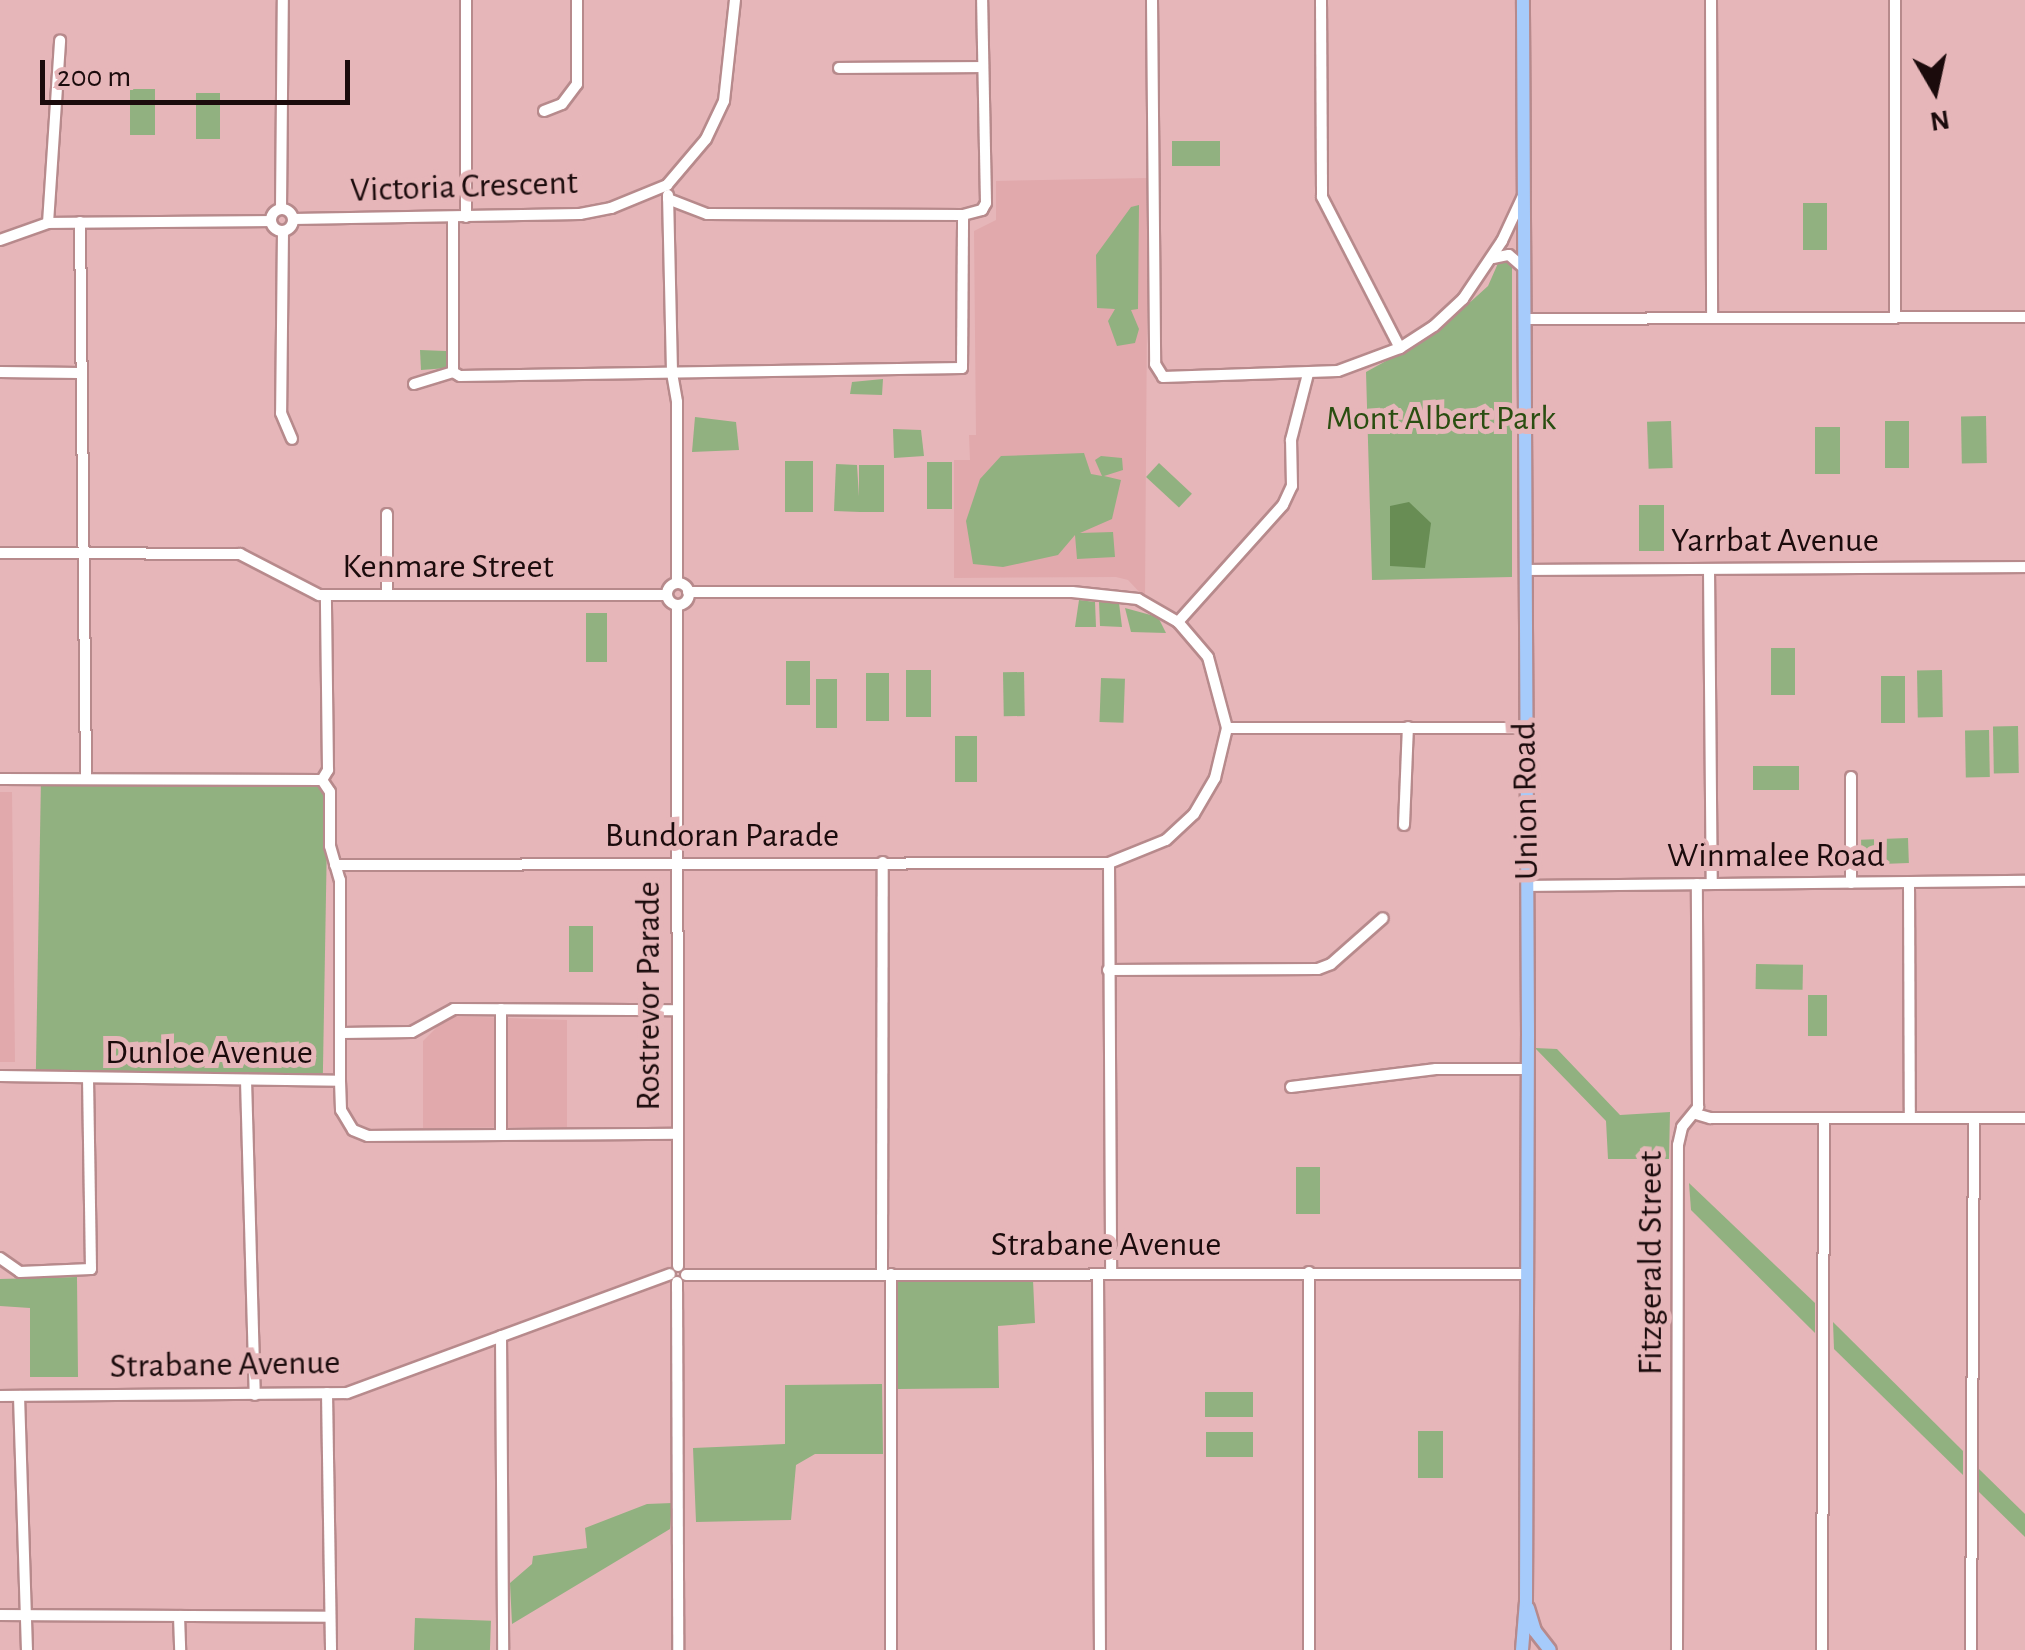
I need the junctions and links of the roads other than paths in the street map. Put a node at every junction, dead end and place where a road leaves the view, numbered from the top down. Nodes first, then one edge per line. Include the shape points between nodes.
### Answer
1 (283, 0) edge
2 (466, 0) edge
3 (577, 0) edge
4 (735, 0) edge
5 (982, 0) edge
6 (1152, 0) edge
7 (1320, 0) edge
8 (1523, 0) edge
9 (1710, 0) edge
10 (1895, 0) edge
11 (60, 40) dead end
12 (984, 67) junction
13 (839, 68) dead end
14 (544, 111) dead end
15 (668, 185) junction
16 (1525, 191) junction
17 (668, 199) junction
18 (281, 209) junction
19 (963, 215) junction
20 (466, 217) junction
21 (453, 218) junction
22 (293, 219) junction
23 (271, 220) junction
24 (80, 222) junction
25 (48, 223) junction
26 (283, 231) junction
27 (0, 240) edge
28 (1492, 259) junction
29 (1524, 268) junction
30 (2025, 317) edge
31 (1712, 318) junction
32 (1894, 318) junction
33 (1524, 319) junction
34 (1400, 348) junction
35 (0, 372) edge
36 (453, 372) junction
37 (672, 372) junction
38 (78, 374) junction
39 (1308, 374) junction
40 (414, 384) dead end
41 (292, 439) dead end
42 (387, 514) dead end
43 (82, 553) junction
44 (0, 554) edge
45 (2025, 566) edge
46 (1709, 569) junction
47 (1526, 570) junction
48 (677, 583) junction
49 (688, 592) junction
50 (387, 594) junction
51 (326, 595) junction
52 (667, 595) junction
53 (677, 605) junction
54 (1178, 622) junction
55 (1408, 727) junction
56 (1227, 728) junction
57 (1525, 728) junction
58 (86, 777) junction
59 (1850, 777) dead end
60 (0, 779) edge
61 (322, 780) junction
62 (1404, 825) dead end
63 (883, 862) junction
64 (1108, 863) junction
65 (677, 864) junction
66 (335, 865) junction
67 (2025, 881) edge
68 (1851, 882) junction
69 (1909, 882) junction
70 (1698, 884) junction
71 (1712, 884) junction
72 (1527, 886) junction
73 (1382, 918) dead end
74 (1108, 970) junction
75 (502, 1009) junction
76 (676, 1010) junction
77 (342, 1033) junction
78 (1528, 1069) junction
79 (0, 1076) edge
80 (88, 1080) junction
81 (246, 1080) junction
82 (340, 1081) junction
83 (1290, 1086) dead end
84 (1696, 1114) junction
85 (1824, 1118) junction
86 (1910, 1118) junction
87 (2025, 1118) edge
88 (1974, 1119) junction
89 (676, 1134) junction
90 (501, 1135) junction
91 (0, 1258) edge
92 (1309, 1272) junction
93 (1111, 1273) junction
94 (678, 1274) junction
95 (886, 1274) junction
96 (1098, 1274) junction
97 (1526, 1274) junction
98 (501, 1336) junction
99 (326, 1393) junction
100 (255, 1395) junction
101 (0, 1396) edge
102 (19, 1396) junction
103 (1526, 1601) junction
104 (0, 1615) edge
105 (27, 1615) junction
106 (179, 1616) junction
107 (329, 1617) junction
108 (28, 1650) edge
109 (180, 1650) edge
110 (331, 1650) edge
111 (503, 1650) edge
112 (678, 1650) edge
113 (891, 1650) edge
114 (1100, 1650) edge
115 (1308, 1650) edge
116 (1522, 1650) edge
117 (1550, 1650) edge
118 (1677, 1650) edge
119 (1822, 1650) edge
120 (1972, 1650) edge

1 - 18 street
2 - 20 street
3 - 14 street via 577,84 562,104
4 - 15 street via 724,101 706,139
5 - 12 street
6 - 39 street via 1155,364 1163,377
7 - 34 street via 1322,196
8 - 16 main road, Union Road
9 - 31 street
10 - 32 street
11 - 25 street
12 - 13 street
12 - 19 street via 986,203
15 - 17 street
15 - 20 street, Victoria Crescent via 580,214
16 - 28 street
16 - 29 main road, Union Road
17 - 19 street via 707,214
17 - 37 street
18 - 22 street
18 - 23 street
19 - 37 street via 962,368
20 - 21 street, Victoria Crescent
21 - 22 street, Victoria Crescent
21 - 36 street
22 - 26 street
23 - 24 street
23 - 26 street
24 - 25 street
24 - 38 street
25 - 27 street
26 - 41 street via 281,413
28 - 29 street via 1510,255
28 - 34 street via 1463,299
29 - 33 main road, Union Road
30 - 32 street
31 - 32 street
31 - 33 street
33 - 47 main road, Union Road
34 - 39 street via 1338,371
35 - 38 street
36 - 37 street
36 - 40 street
37 - 48 street
38 - 43 street
39 - 54 street via 1284,505
42 - 50 street
43 - 44 street, Kenmare Street
43 - 51 street, Kenmare Street via 240,554 304,591
43 - 58 street
45 - 46 street, Yarrbat Avenue
46 - 47 street, Yarrbat Avenue
46 - 71 street
47 - 57 main road, Union Road
48 - 49 street
48 - 52 street
49 - 53 street
49 - 54 street via 1072,592 1138,599
50 - 51 street, Kenmare Street
50 - 52 street, Kenmare Street
51 - 61 street via 328,770
52 - 53 street
53 - 65 street, Rostrevor Parade
54 - 56 street via 1208,657
55 - 56 street
55 - 57 street
55 - 62 street
56 - 64 street via 1215,778 1194,814 1166,840
57 - 72 main road, Union Road
58 - 60 street
58 - 61 street
59 - 68 street
61 - 66 street via 330,792
63 - 64 street, Bundoran Parade
63 - 65 street, Bundoran Parade
63 - 95 street
64 - 74 street
65 - 66 street, Bundoran Parade
65 - 76 street, Rostrevor Parade
66 - 77 street
67 - 69 street, Winmalee Road
68 - 69 street, Winmalee Road
68 - 71 street, Winmalee Road
69 - 86 street
70 - 71 street, Winmalee Road
70 - 72 street, Winmalee Road
70 - 84 street, Fitzgerald Street
72 - 78 main road, Union Road
73 - 74 street via 1318,969
74 - 93 street
75 - 76 street
75 - 77 street via 454,1008 412,1032
75 - 90 street
76 - 89 street, Rostrevor Parade
77 - 82 street
78 - 83 street via 1436,1068
78 - 97 main road, Union Road
79 - 80 street, Dunloe Avenue
80 - 81 street, Dunloe Avenue
80 - 91 street via 91,1269 20,1272
81 - 82 street, Dunloe Avenue
81 - 100 street
82 - 90 street, Dunloe Avenue via 341,1110 353,1130 368,1136
84 - 85 street
84 - 118 street, Fitzgerald Street via 1678,1134
85 - 86 street
85 - 119 street
86 - 88 street
87 - 88 street
88 - 120 street
89 - 90 street, Dunloe Avenue
89 - 94 street, Rostrevor Parade
92 - 93 street, Strabane Avenue
92 - 97 street, Strabane Avenue
92 - 115 street
93 - 96 street, Strabane Avenue
94 - 95 street, Strabane Avenue
94 - 98 street, Strabane Avenue
94 - 112 street, Rostrevor Parade
95 - 96 street, Strabane Avenue
95 - 113 street
96 - 114 street
97 - 103 main road, Union Road
98 - 99 street, Strabane Avenue via 347,1393
98 - 111 street
99 - 100 street, Strabane Avenue
99 - 107 street
100 - 102 street, Strabane Avenue
101 - 102 street, Strabane Avenue
102 - 105 street
103 - 116 main road, Union Road
103 - 117 main road, Union Road via 1535,1631
104 - 105 street
105 - 106 street
105 - 108 street
106 - 107 street
106 - 109 street
107 - 110 street

